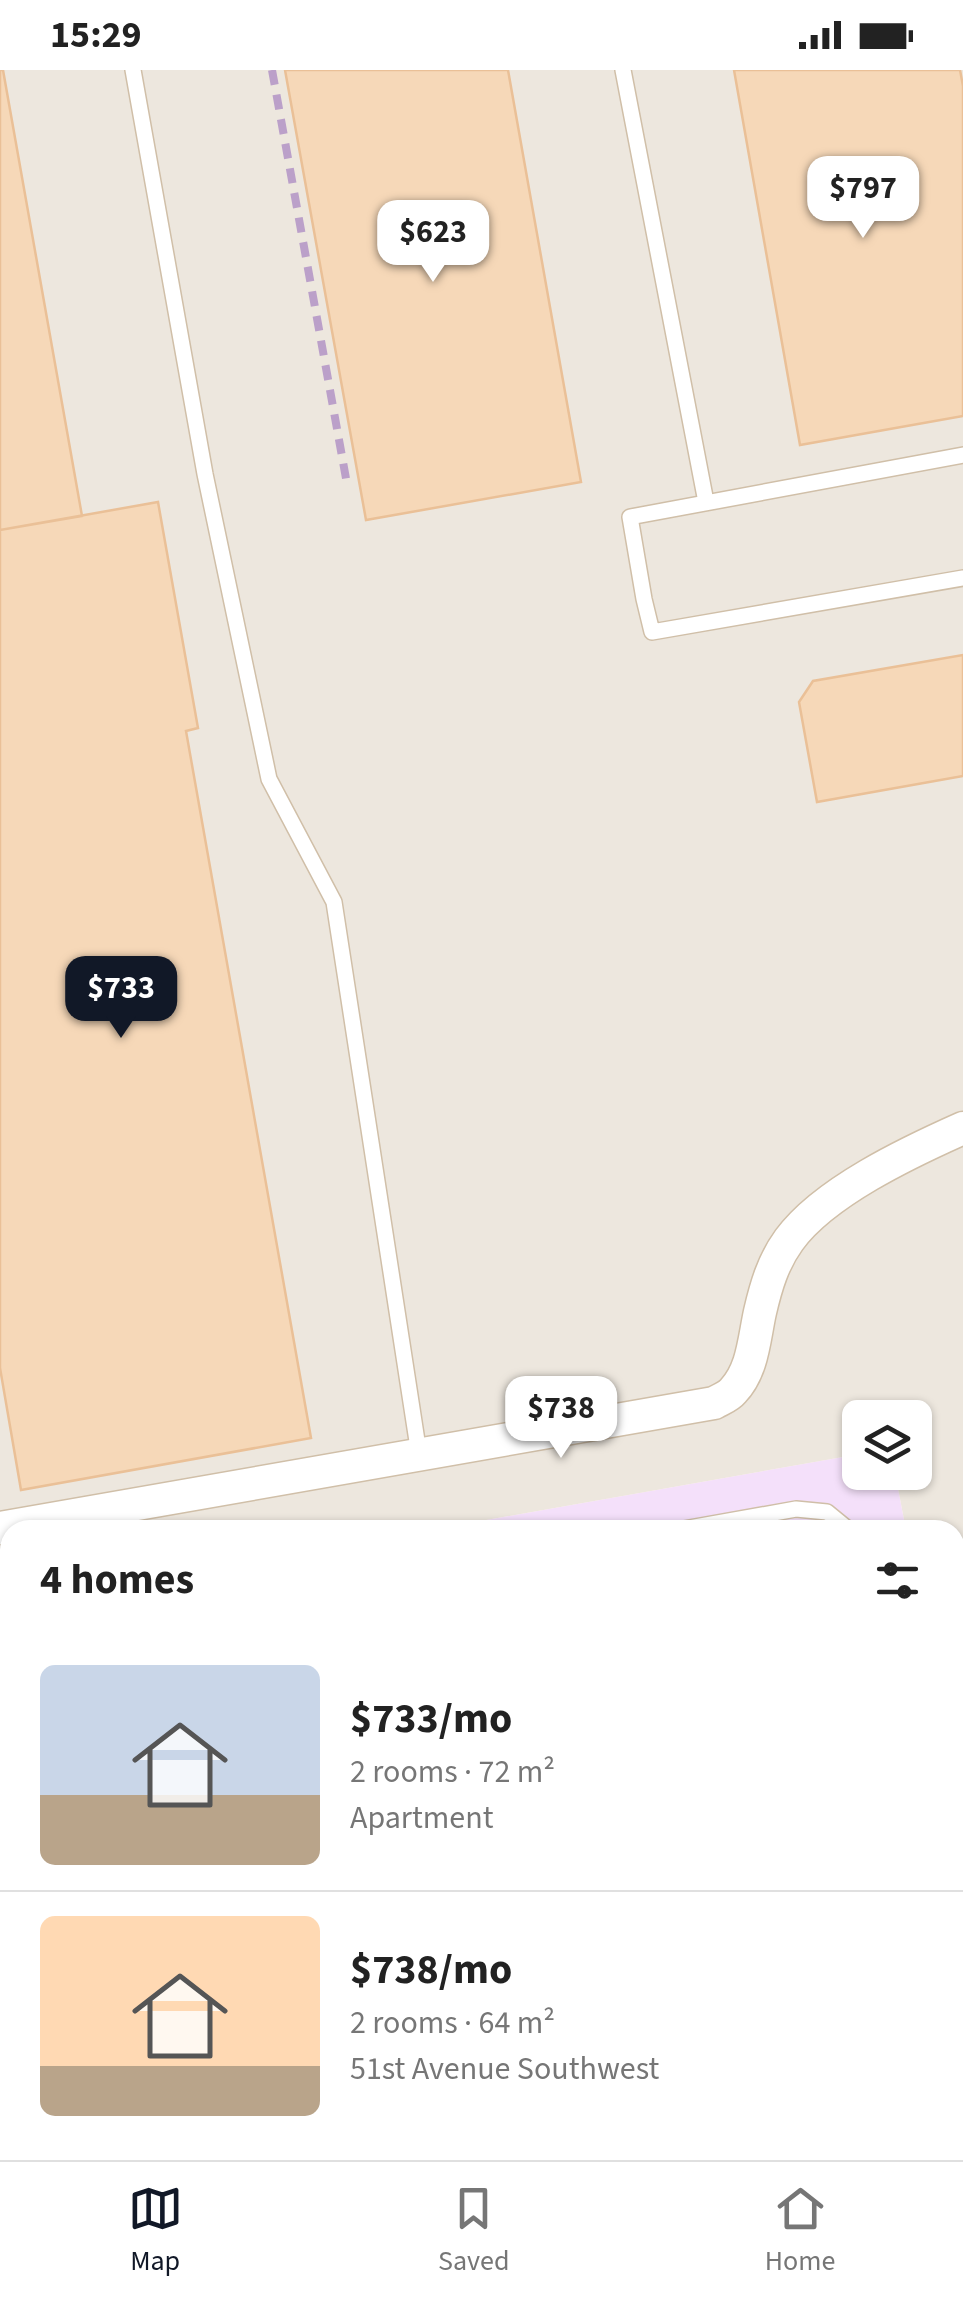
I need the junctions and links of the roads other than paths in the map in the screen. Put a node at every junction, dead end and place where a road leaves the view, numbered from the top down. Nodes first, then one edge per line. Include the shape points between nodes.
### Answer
1 (133, 70) edge
2 (623, 70) edge
3 (963, 455) edge
4 (706, 502) junction
5 (963, 578) edge
6 (963, 1128) edge
7 (419, 1454) junction
8 (45, 1520) edge
9 (734, 1520) edge
10 (837, 1520) edge

1 - 7 lane via 205,474 270,780 334,902
2 - 4 lane
3 - 4 lane
4 - 5 lane via 630,517 652,632
6 - 7 street via 854,1186 789,1239 771,1270 751,1361 731,1394 714,1403
7 - 8 street
9 - 10 lane via 796,1509 827,1512

